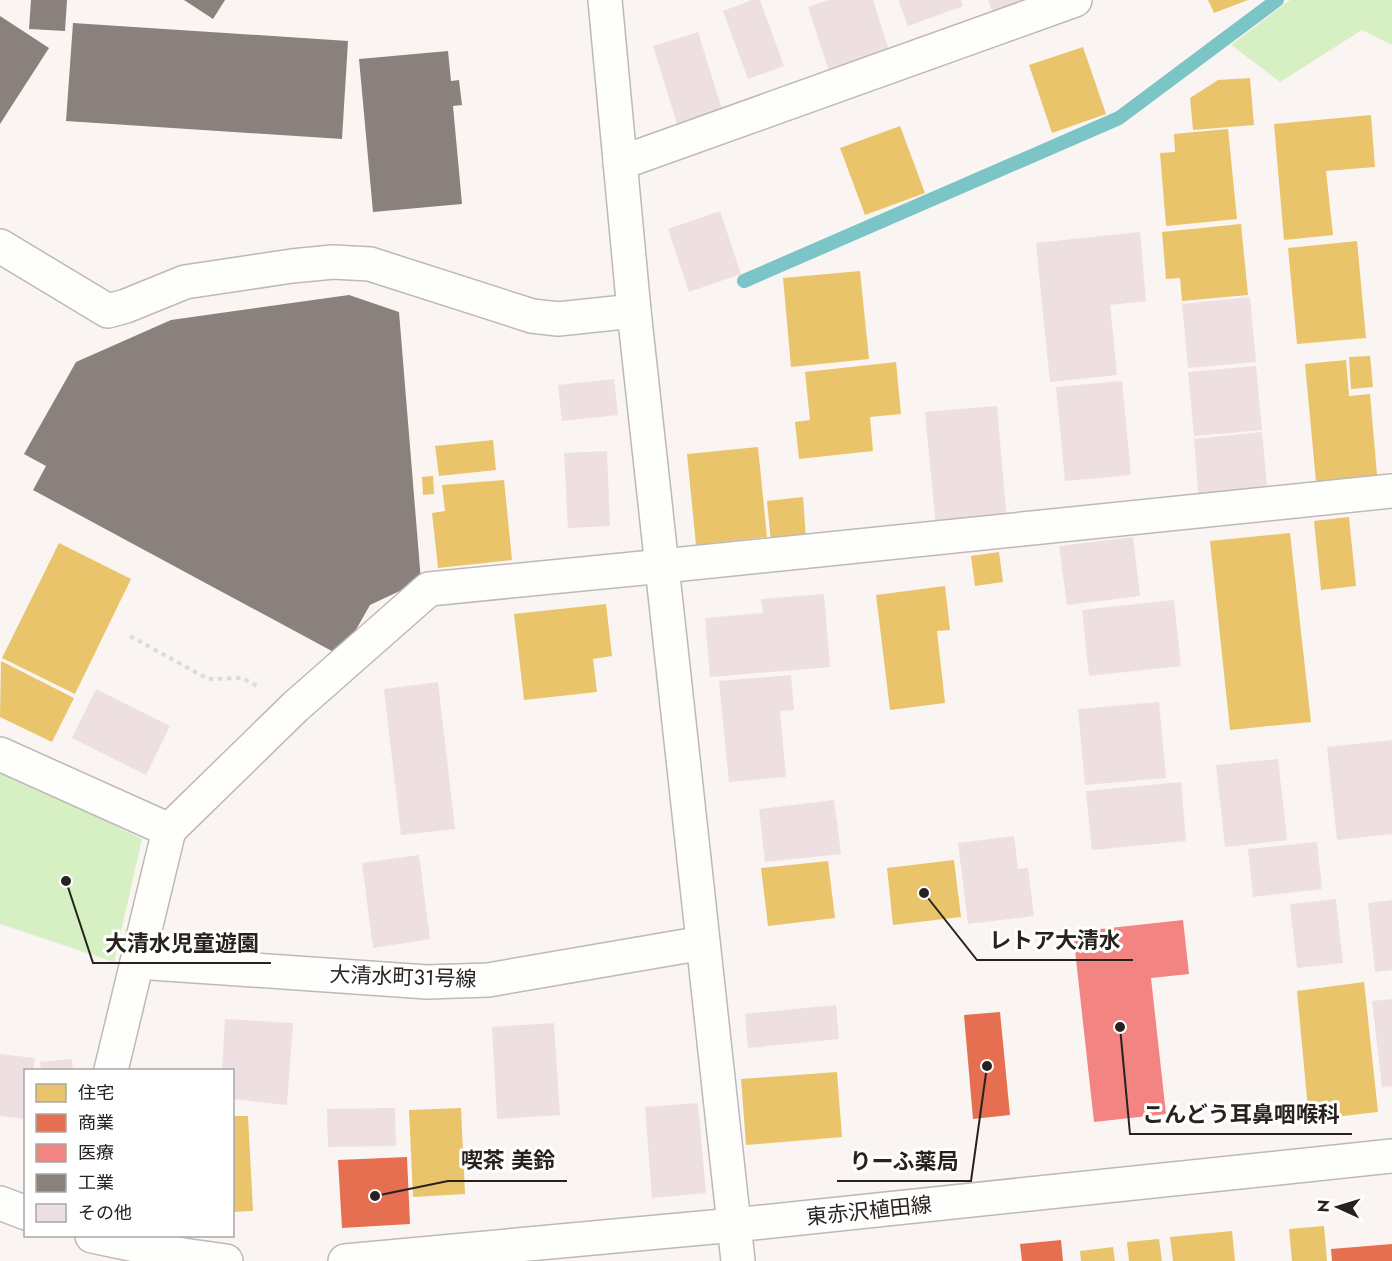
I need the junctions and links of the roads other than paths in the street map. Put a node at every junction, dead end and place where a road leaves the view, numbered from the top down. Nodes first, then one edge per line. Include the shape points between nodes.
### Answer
1 (605, 0) edge
2 (1075, 0) edge
3 (620, 163) junction
4 (0, 246) edge
5 (634, 311) junction
6 (1392, 492) edge
7 (663, 566) junction
8 (0, 754) edge
9 (169, 830) junction
10 (703, 943) junction
11 (137, 962) junction
12 (111, 1069) edge
13 (1392, 1156) edge
14 (0, 1203) edge
15 (24, 1212) edge
16 (734, 1225) junction
17 (97, 1237) edge
18 (226, 1261) edge
19 (345, 1261) edge
20 (738, 1261) edge

1 - 3 street
2 - 3 street
3 - 5 street
4 - 5 street via 108,311 185,282 333,262 370,264 532,316 558,319
5 - 7 street
6 - 7 street
7 - 9 street via 429,589 296,707
7 - 10 street
8 - 9 street
9 - 11 street
10 - 11 street, 大清水町31号線 via 488,980 427,982
10 - 16 street
11 - 12 street
13 - 16 street, 東赤沢植田線
14 - 15 street
16 - 19 street, 東赤沢植田線
16 - 20 street
17 - 18 street

